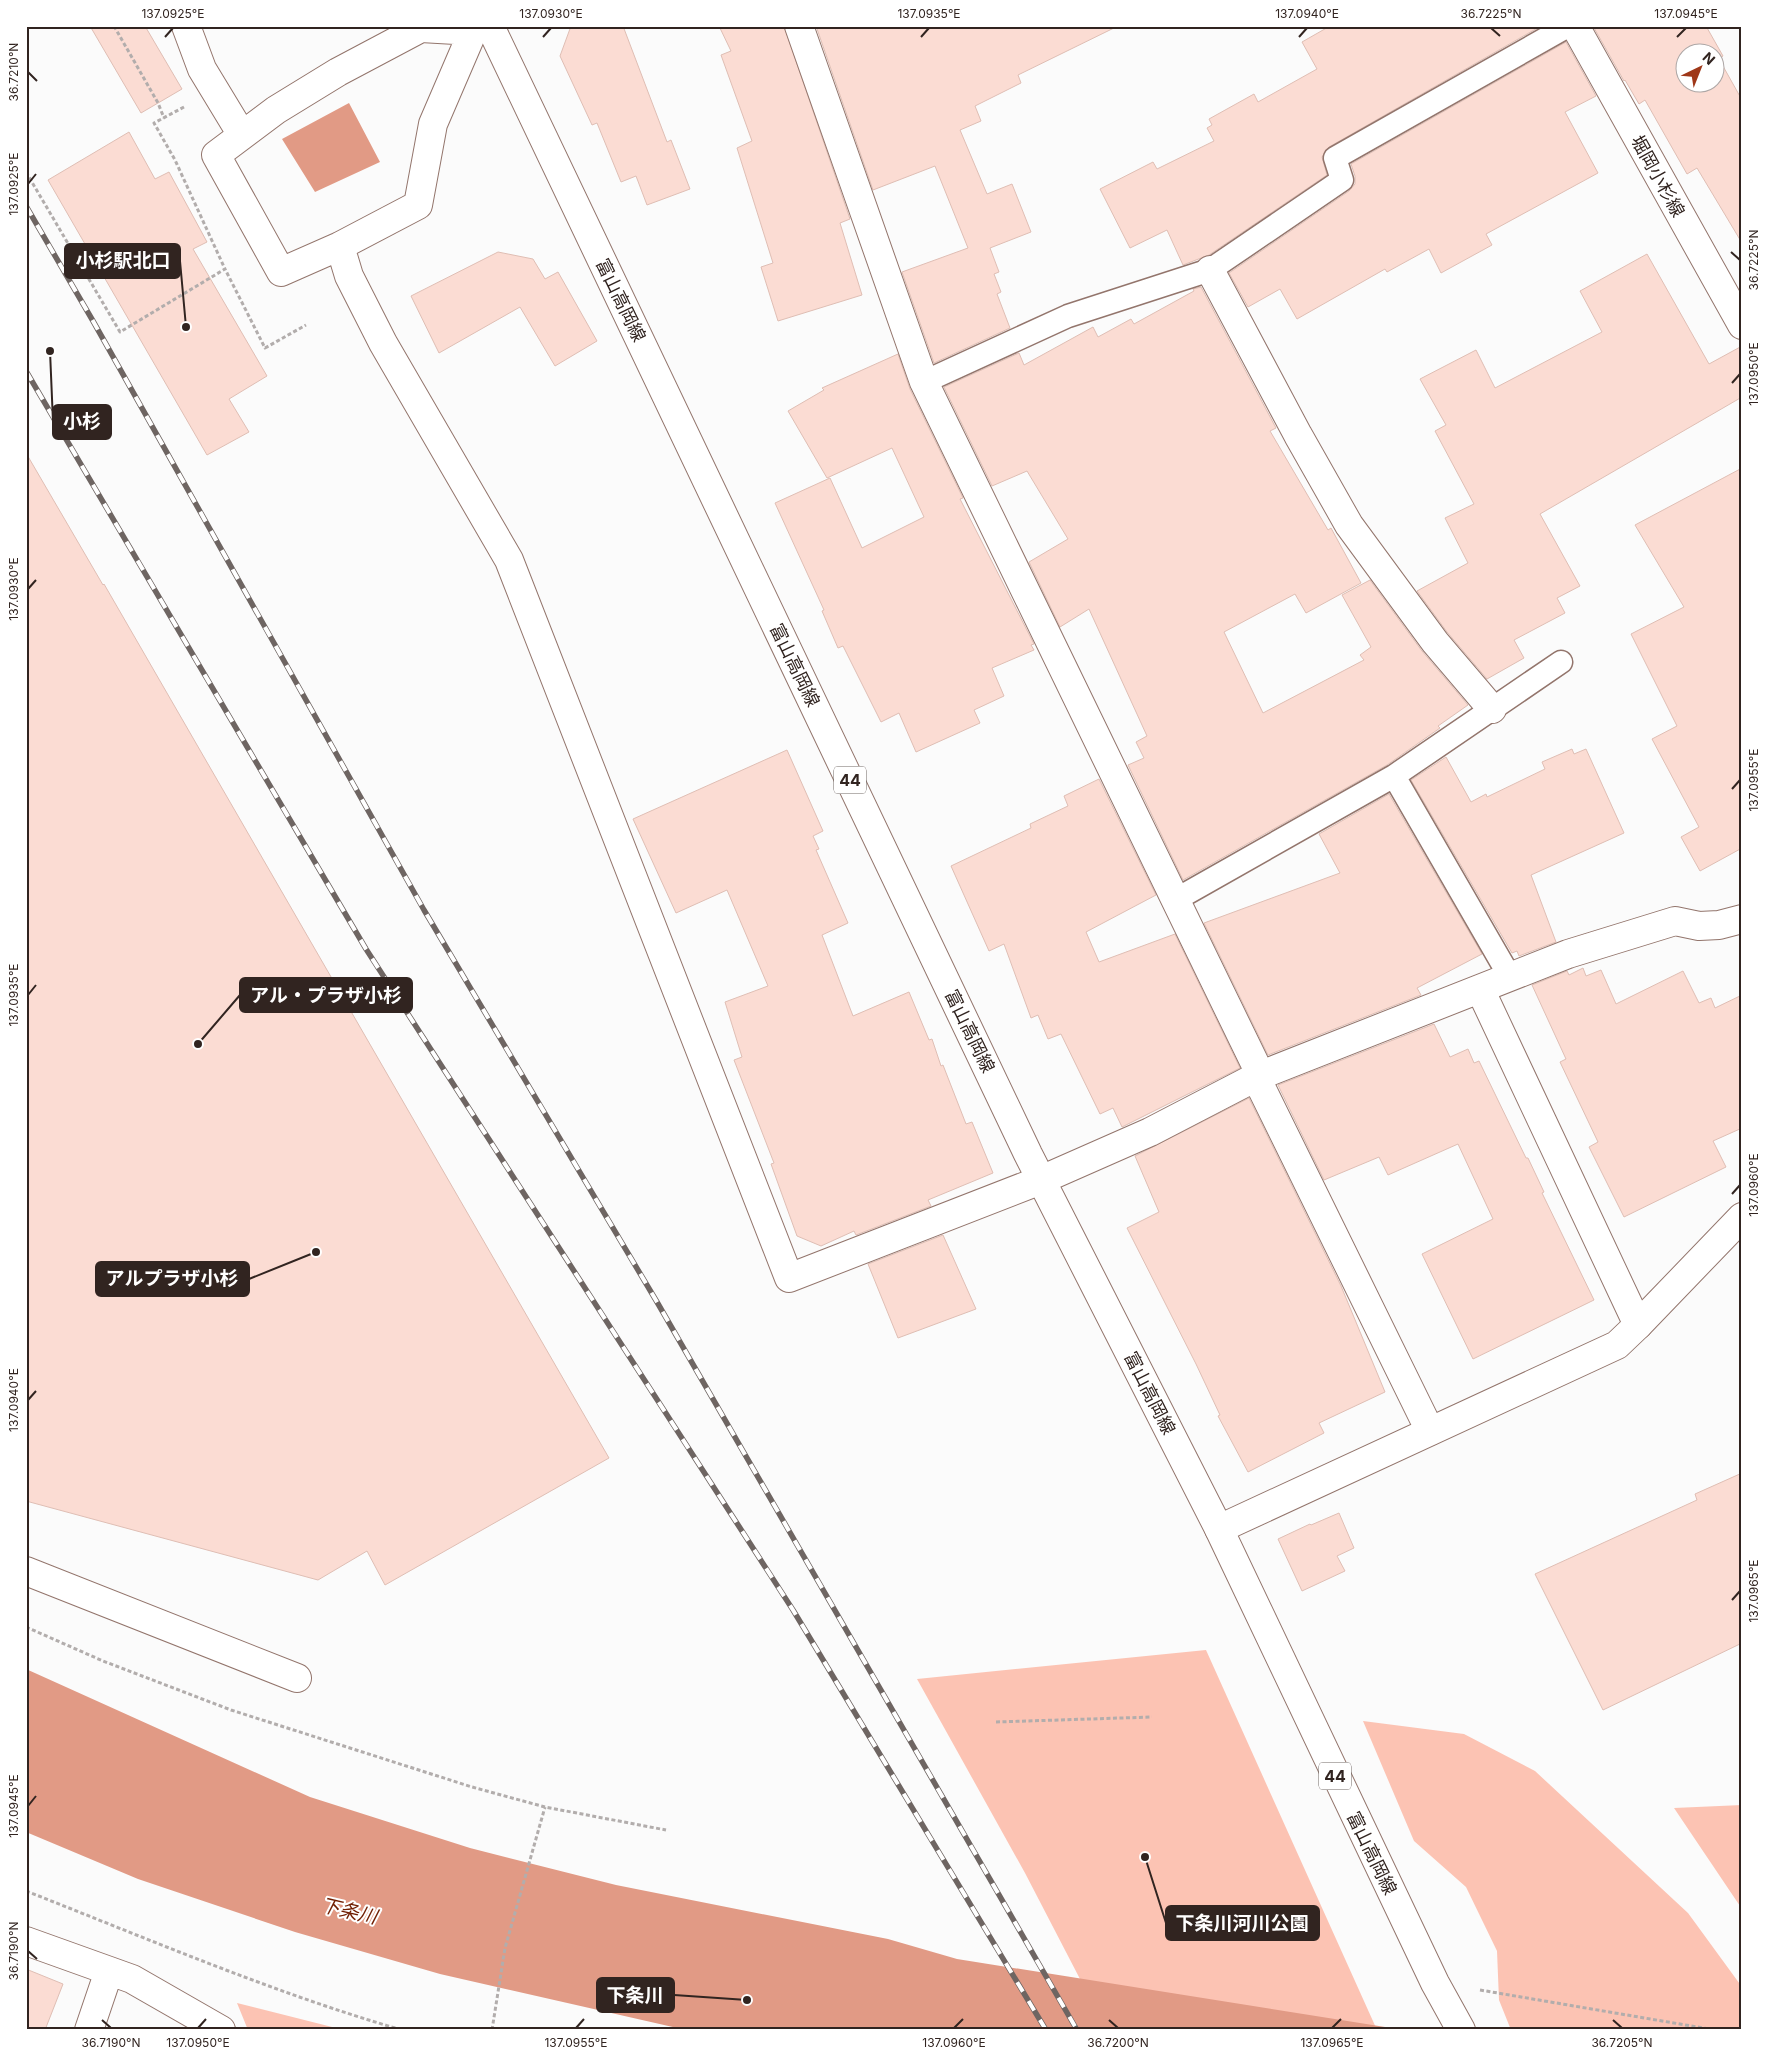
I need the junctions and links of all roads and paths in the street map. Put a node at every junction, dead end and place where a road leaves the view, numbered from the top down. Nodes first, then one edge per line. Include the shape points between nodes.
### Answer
1 (114, 26) edge
2 (186, 26) edge
3 (799, 26) edge
4 (1568, 26) edge
5 (1574, 26) edge
6 (482, 28) edge
7 (164, 118) dead end
8 (242, 135) junction
9 (26, 172) edge
10 (340, 246) junction
11 (1210, 270) junction
12 (306, 325) dead end
13 (1742, 325) edge
14 (924, 382) junction
15 (1561, 662) dead end
16 (1492, 709) junction
17 (1394, 776) junction
18 (1175, 900) junction
19 (1742, 920) edge
20 (1510, 977) junction
21 (1480, 989) junction
22 (1258, 1077) junction
23 (1041, 1180) junction
24 (1742, 1217) edge
25 (1638, 1325) junction
26 (1430, 1431) junction
27 (1219, 1529) junction
28 (26, 1571) edge
29 (26, 1627) edge
30 (297, 1678) dead end
31 (1152, 1717) dead end
32 (996, 1722) dead end
33 (545, 1807) junction
34 (666, 1830) dead end
35 (26, 1891) edge
36 (26, 1941) edge
37 (109, 1971) junction
38 (1435, 1983) junction
39 (1458, 2025) edge
40 (90, 2030) edge
41 (221, 2030) edge
42 (402, 2030) edge
43 (492, 2030) edge
44 (1715, 2030) edge

1 - 7 path
2 - 8 street via 202,70
3 - 14 street
4 - 11 lane via 1335,158 1342,180
5 - 13 street, 堀岡小杉線
6 - 8 street via 421,28 330,77
6 - 10 street via 433,124 418,205
6 - 23 street, 富山高岡線 / 44
8 - 10 street via 216,155 280,272
9 - 12 path via 120,332 225,270 265,348
10 - 23 street via 349,276 383,342 509,560 789,1278
11 - 14 lane via 1068,316
11 - 16 street via 1348,525 1435,642
14 - 18 street
15 - 16 lane
16 - 17 lane
17 - 18 lane
17 - 20 lane
18 - 22 street
19 - 20 street via 1700,926 1675,921 1650,927
20 - 21 street
21 - 22 street
21 - 25 street
22 - 23 street via 1150,1132
22 - 26 street
23 - 27 street, 富山高岡線 / 44
24 - 25 street
25 - 26 street via 1617,1345
26 - 27 street
27 - 38 street, 富山高岡線 / 44
28 - 30 street
29 - 33 path via 103,1661 231,1710
31 - 32 path
33 - 34 path
33 - 43 path via 505,1948
35 - 42 path via 245,1977
36 - 37 street
37 - 40 street
37 - 41 street via 132,1979
38 - 39 street, 富山高岡線 / 44
38 - 44 path

